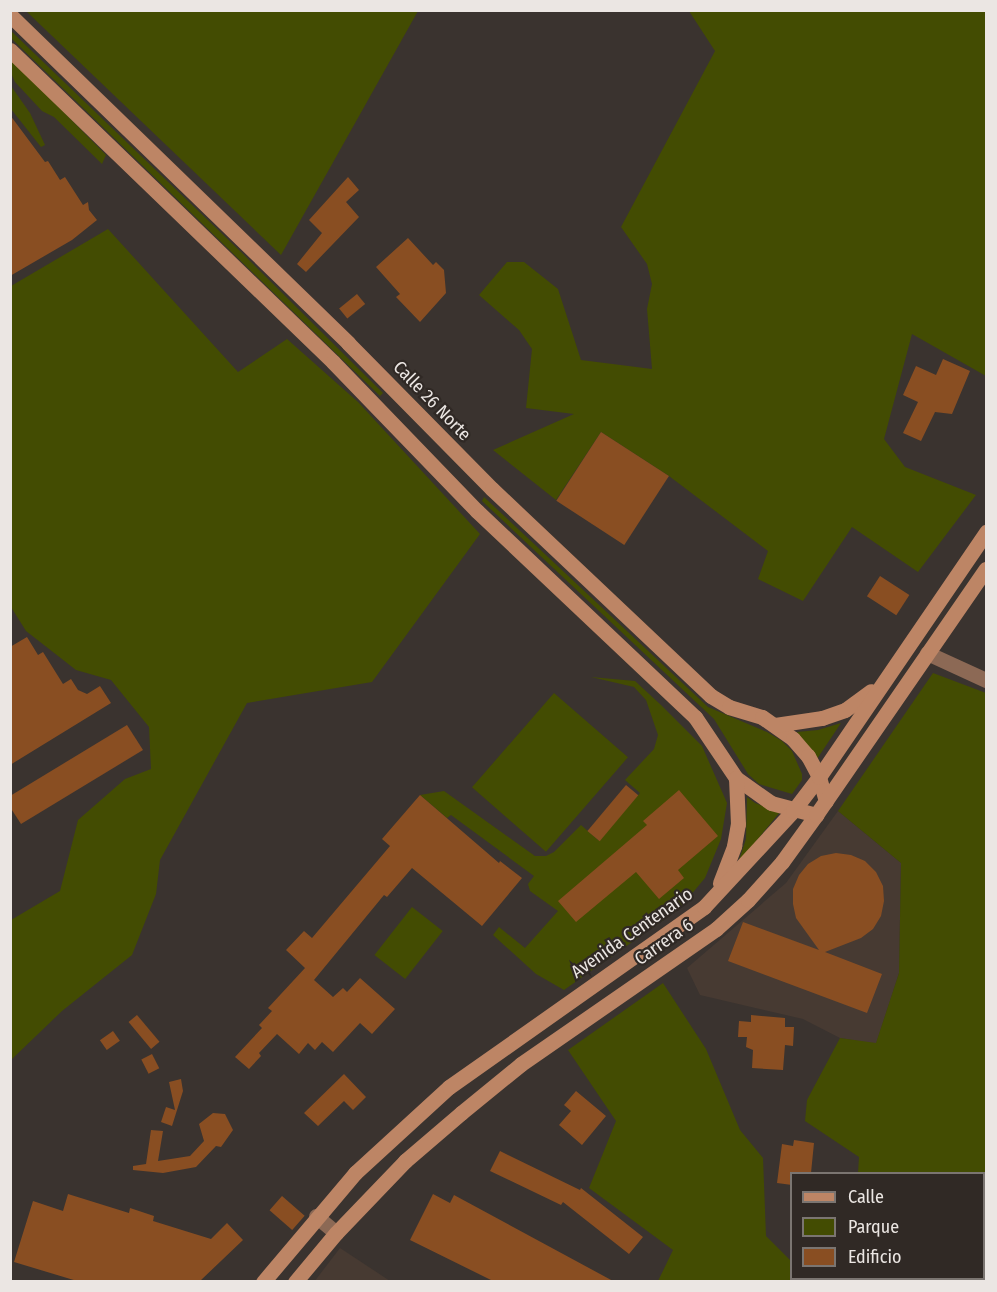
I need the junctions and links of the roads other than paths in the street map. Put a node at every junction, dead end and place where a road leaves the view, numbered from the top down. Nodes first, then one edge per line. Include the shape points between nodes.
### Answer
1 (10, 15) edge
2 (10, 50) edge
3 (987, 532) edge
4 (987, 569) edge
5 (927, 653) junction
6 (987, 680) edge
7 (882, 681) junction
8 (775, 725) junction
9 (819, 777) junction
10 (736, 778) junction
11 (826, 801) junction
12 (793, 811) junction
13 (816, 815) junction
14 (704, 907) junction
15 (316, 1216) junction
16 (336, 1233) junction
17 (263, 1281) edge
18 (295, 1281) edge

1 - 8 main road, Calle 26 Norte via 351,345 492,489 711,696
2 - 10 main road via 333,363 477,510 695,717
3 - 7 main road, Avenida Centenario
4 - 5 main road, Carrera 6
5 - 6 street
5 - 11 main road, Carrera 6
7 - 8 main road via 845,710 822,718
7 - 9 main road, Avenida Centenario
8 - 9 main road, Calle 26 Norte via 808,756
9 - 11 main road, Calle 26 Norte
9 - 12 main road, Avenida Centenario
10 - 12 main road via 771,803
10 - 14 main road via 738,824 734,846 717,889
11 - 13 main road, Carrera 6
12 - 13 main road
12 - 14 main road, Avenida Centenario
13 - 16 main road, Carrera 6 via 782,862 716,929 521,1064 405,1161
14 - 15 main road, Avenida Centenario via 449,1087 396,1133
15 - 16 street
15 - 17 main road, Avenida Centenario
16 - 18 main road, Carrera 6

